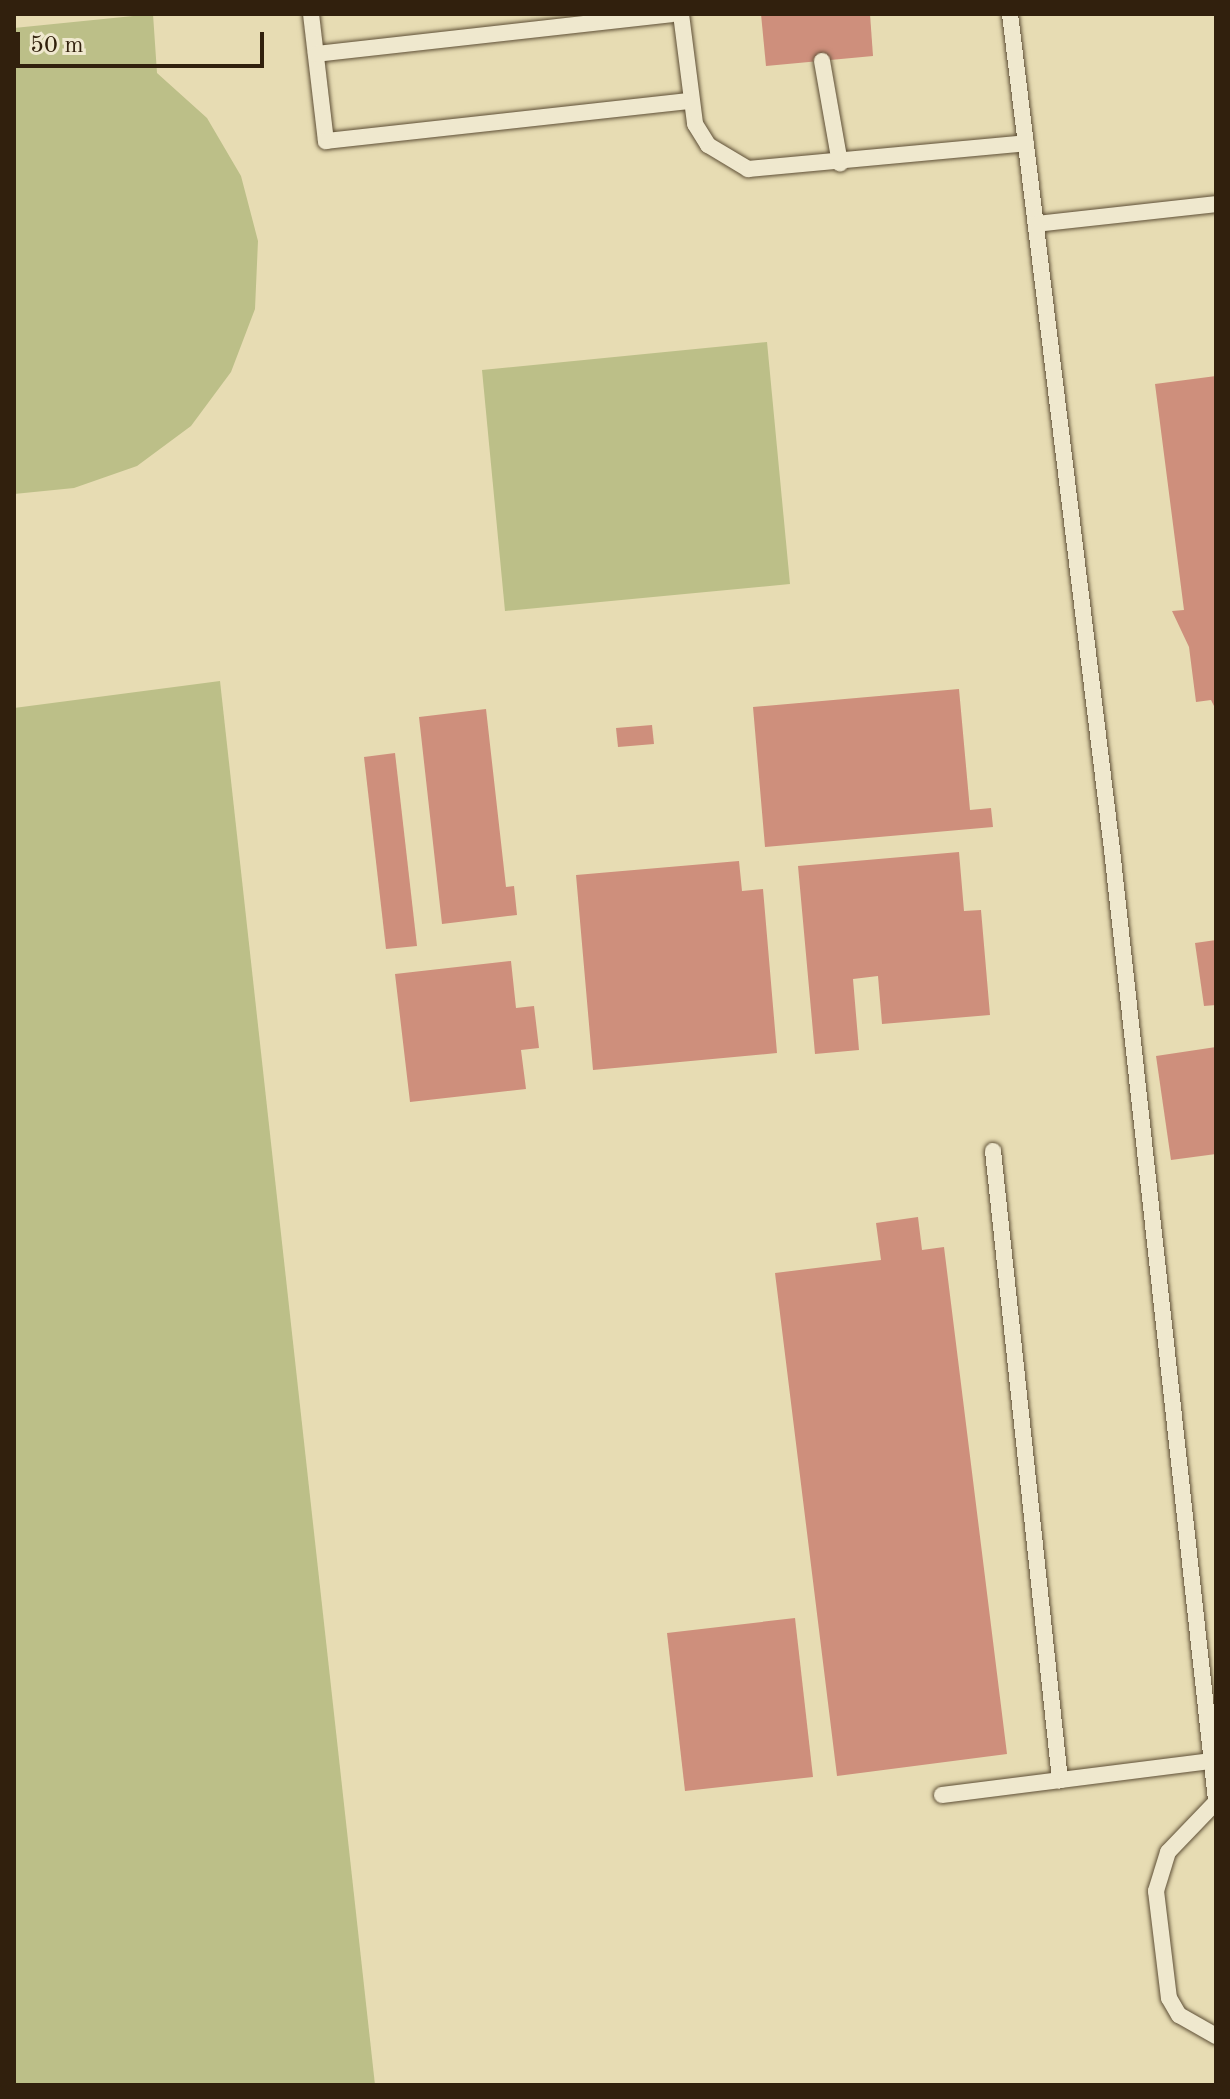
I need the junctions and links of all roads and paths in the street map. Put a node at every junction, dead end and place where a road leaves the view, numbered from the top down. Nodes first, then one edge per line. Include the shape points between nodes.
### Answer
1 (311, 14) edge
2 (672, 14) edge
3 (681, 14) edge
4 (1010, 14) edge
5 (316, 54) junction
6 (822, 61) dead end
7 (690, 101) junction
8 (1026, 143) junction
9 (840, 163) junction
10 (1216, 204) edge
11 (1036, 224) junction
12 (993, 1151) dead end
13 (1212, 1729) edge
14 (1212, 1761) junction
15 (1060, 1780) junction
16 (942, 1795) dead end
17 (1216, 1801) edge
18 (1216, 2036) edge

1 - 5 lane
2 - 5 lane
3 - 7 lane
4 - 8 lane
5 - 7 lane via 326,141
6 - 9 lane
7 - 9 lane via 708,145 748,169
8 - 9 lane
8 - 11 lane
10 - 11 lane
11 - 13 lane
12 - 15 lane
13 - 14 lane
14 - 15 lane
14 - 17 lane
15 - 16 lane
17 - 18 lane via 1168,1852 1156,1891 1169,1998 1179,2015

